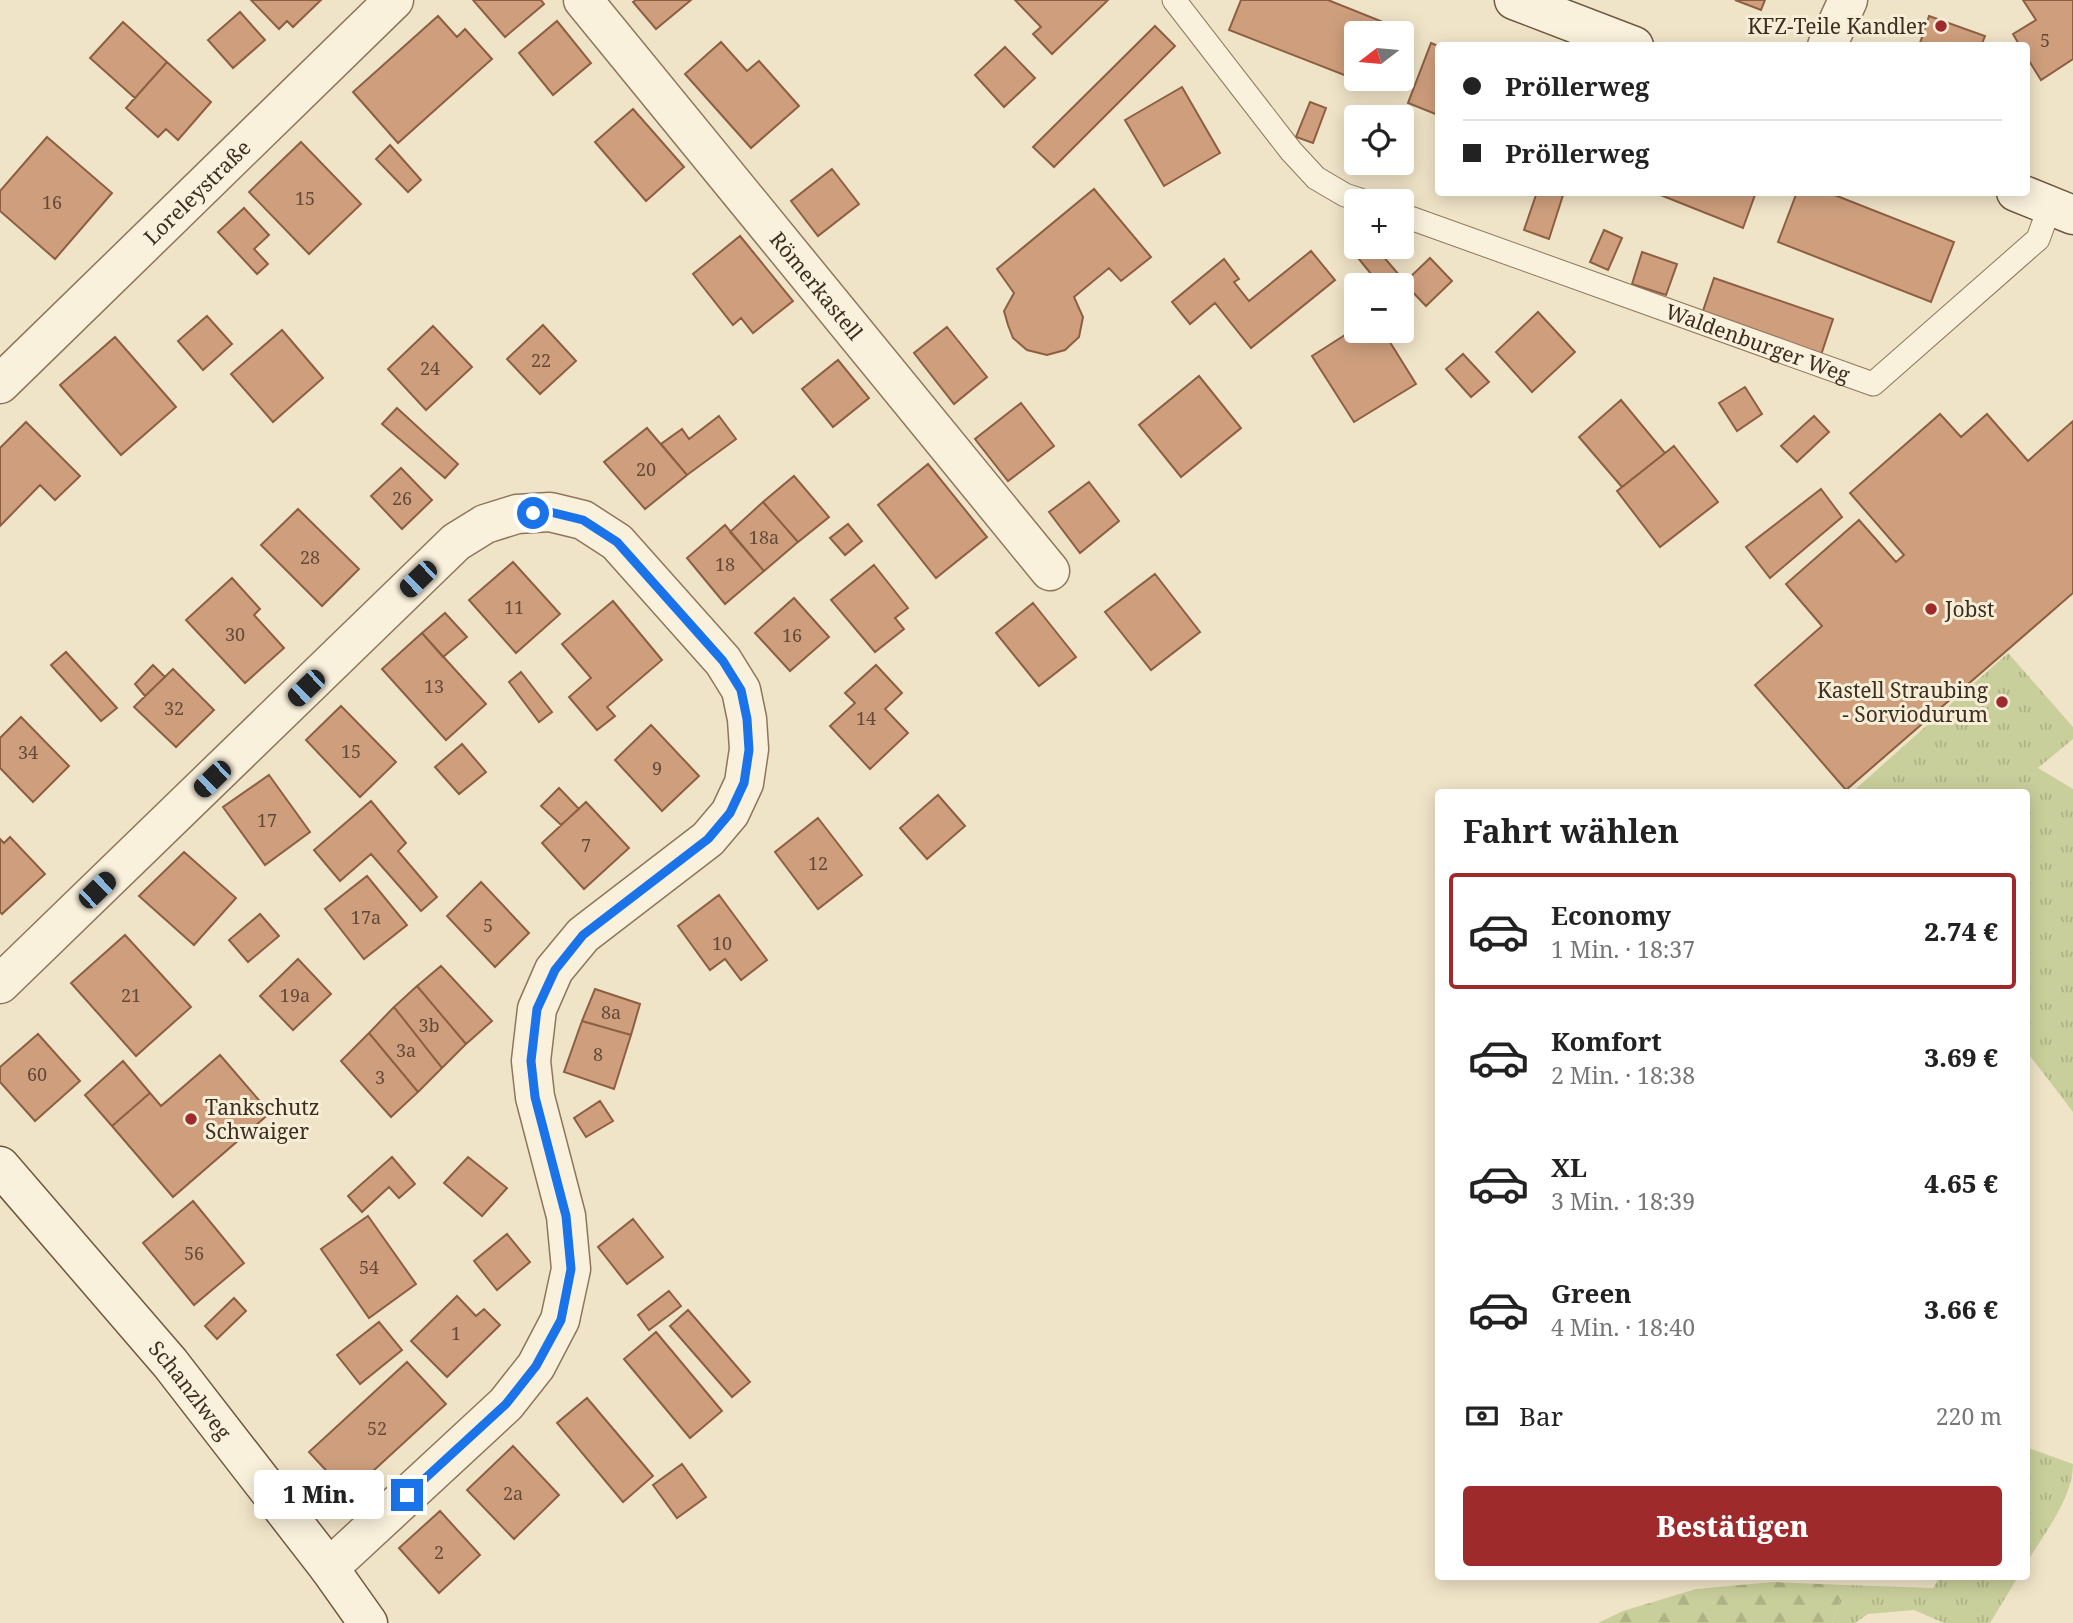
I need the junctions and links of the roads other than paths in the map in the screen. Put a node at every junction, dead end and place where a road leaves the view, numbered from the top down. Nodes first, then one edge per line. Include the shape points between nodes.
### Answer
1 (394, 0) edge
2 (583, 0) edge
3 (1174, 0) edge
4 (1514, 0) edge
5 (1849, 0) edge
6 (1624, 42) edge
7 (1829, 42) edge
8 (1344, 194) edge
9 (2025, 196) edge
10 (2062, 211) edge
11 (1414, 219) edge
12 (0, 384) edge
13 (1050, 571) dead end
14 (0, 984) edge
15 (0, 1166) edge
16 (329, 1568) junction
17 (368, 1623) edge

1 - 12 street, Loreleystraße
2 - 13 street, Römerkastell
3 - 8 lane via 1291,151 1317,178
4 - 6 street
5 - 7 street
9 - 10 street
10 - 11 lane, Waldenburger Weg via 2038,239 1873,384
14 - 16 street via 456,542 485,524 517,514 550,512 594,527 617,542 723,661 741,690 749,750 744,783 730,813 708,839 583,935 555,970 537,1009 531,1061 535,1097 566,1216 571,1269 561,1320 536,1366 506,1404
15 - 16 street, Schanzlweg via 170,1363
16 - 17 street, Schanzlweg

